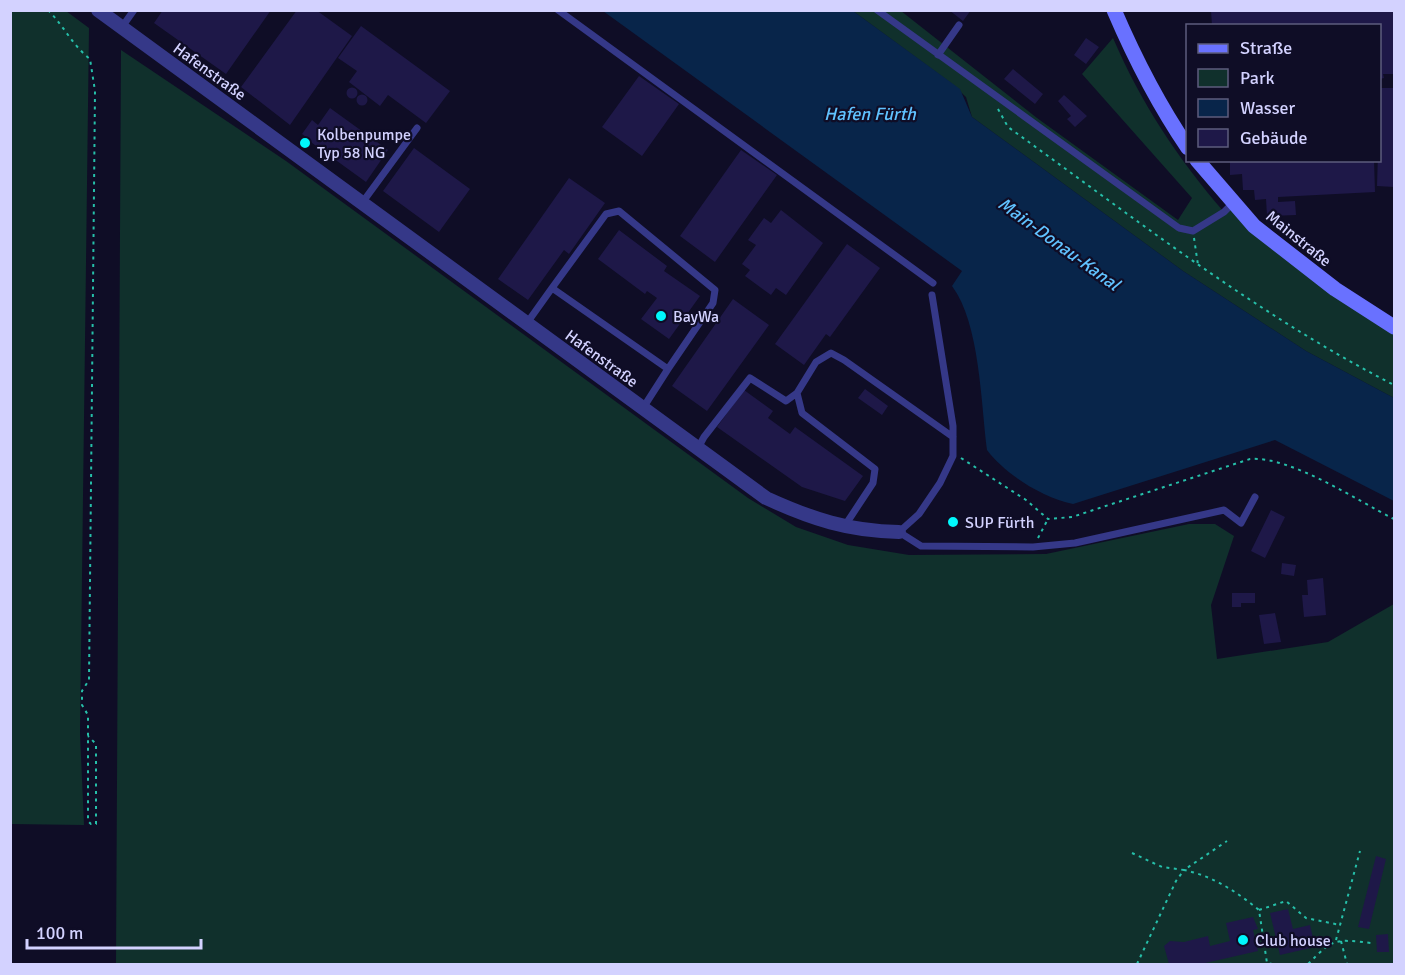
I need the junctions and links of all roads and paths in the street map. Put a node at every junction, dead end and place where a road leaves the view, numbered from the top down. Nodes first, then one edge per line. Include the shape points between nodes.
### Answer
1 (48, 10) edge
2 (99, 10) edge
3 (134, 10) edge
4 (558, 10) edge
5 (878, 10) edge
6 (1114, 10) edge
7 (959, 24) dead end
8 (122, 27) junction
9 (938, 55) junction
10 (988, 91) junction
11 (417, 128) dead end
12 (1186, 145) edge
13 (1199, 162) edge
14 (362, 203) junction
15 (1233, 204) junction
16 (1193, 231) junction
17 (1198, 265) junction
18 (933, 283) dead end
19 (552, 288) junction
20 (932, 295) dead end
21 (527, 323) junction
22 (1395, 327) edge
23 (668, 369) junction
24 (1395, 385) edge
25 (797, 393) junction
26 (643, 408) junction
27 (953, 437) junction
28 (698, 448) junction
29 (953, 456) junction
30 (1254, 498) dead end
31 (1048, 519) junction
32 (1395, 519) edge
33 (844, 527) junction
34 (899, 532) junction
35 (1033, 547) junction
36 (88, 736) junction
37 (1227, 841) dead end
38 (1360, 851) dead end
39 (1132, 853) dead end
40 (1184, 870) junction
41 (1259, 910) junction
42 (1340, 925) junction
43 (1336, 940) junction
44 (1341, 940) junction
45 (1371, 943) dead end
46 (1137, 964) edge
47 (1272, 964) edge
48 (1308, 964) edge
49 (1347, 964) edge

1 - 36 path via 65,27 76,48 90,59 95,91 89,680 82,691
2 - 8 street, Hafenstraße
3 - 8 lane
4 - 18 lane
5 - 9 lane
6 - 12 main road via 1137,63
7 - 9 lane
8 - 14 street, Hafenstraße
9 - 10 lane
10 - 16 lane via 1179,228
10 - 17 path via 1008,126
11 - 14 lane
13 - 15 main road, Mainstraße
14 - 21 street, Hafenstraße
15 - 16 lane
15 - 22 main road, Mainstraße via 1292,257
16 - 17 path
17 - 24 path via 1348,361
19 - 21 lane
19 - 23 lane
19 - 23 lane via 606,214 620,211 715,290 713,303
20 - 27 lane
21 - 26 street, Hafenstraße
23 - 26 lane
25 - 27 lane via 816,362 831,353
25 - 28 lane via 786,401 750,378
25 - 33 lane via 802,412 875,469 873,483
26 - 28 street, Hafenstraße
27 - 29 lane
28 - 33 street, Hafenstraße via 766,498 811,519
29 - 31 path via 1026,500
29 - 34 lane via 918,514
30 - 35 lane via 1240,523 1224,510 1075,543
31 - 32 path via 1072,518 1250,459 1267,458 1300,470
31 - 35 path
33 - 34 street, Hafenstraße via 864,532
34 - 35 lane via 921,546
36 - 36 path via 96,744 96,824 88,821
37 - 40 path
38 - 42 path
39 - 40 path via 1162,867
40 - 41 path via 1200,873 1238,893
40 - 46 path
41 - 42 path via 1286,901 1306,918
41 - 47 path via 1267,963
42 - 43 path
43 - 44 path
43 - 48 path
44 - 45 path
44 - 49 path

